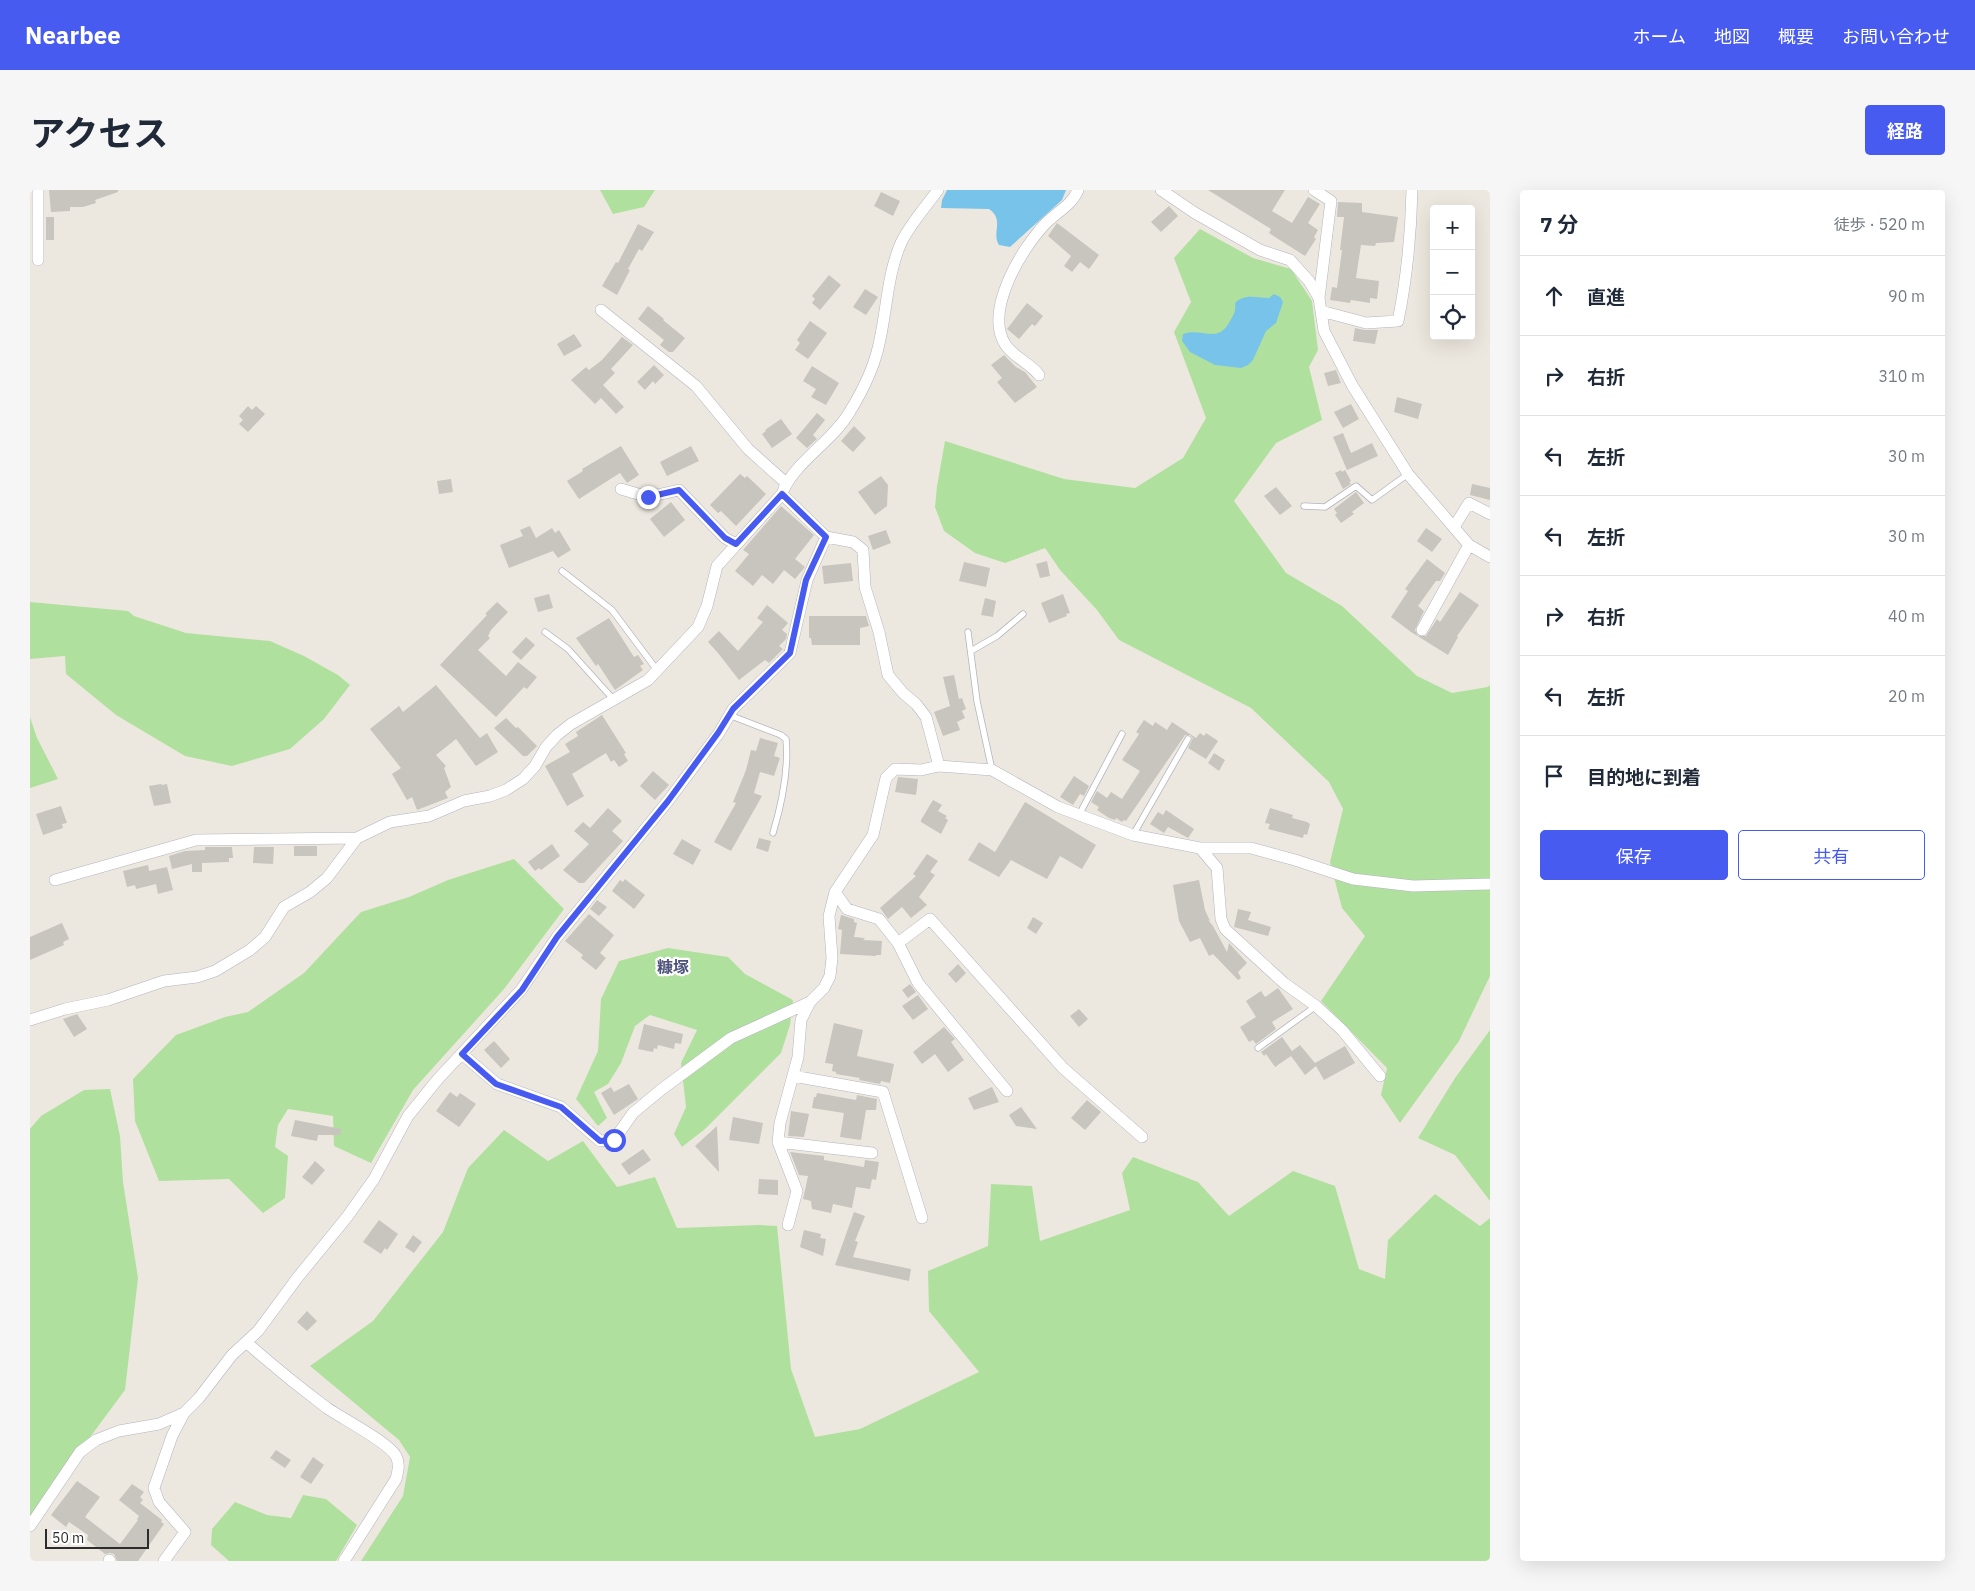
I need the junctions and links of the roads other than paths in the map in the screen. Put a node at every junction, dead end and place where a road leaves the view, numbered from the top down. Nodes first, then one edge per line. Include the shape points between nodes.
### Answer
1 (38, 190) edge
2 (938, 190) edge
3 (1078, 190) edge
4 (1314, 190) edge
5 (1412, 190) edge
6 (1163, 191) edge
7 (38, 260) dead end
8 (1319, 298) junction
9 (601, 310) dead end
10 (1321, 311) junction
11 (1039, 375) dead end
12 (1408, 474) junction
13 (786, 482) junction
14 (621, 489) dead end
15 (782, 494) junction
16 (1304, 506) dead end
17 (1490, 514) edge
18 (1454, 527) junction
19 (826, 537) junction
20 (736, 544) junction
21 (1469, 545) junction
22 (1490, 558) edge
23 (562, 572) dead end
24 (1023, 614) dead end
25 (1422, 630) dead end
26 (545, 632) dead end
27 (968, 632) dead end
28 (971, 651) junction
29 (657, 670) junction
30 (614, 700) junction
31 (729, 716) junction
32 (1122, 734) dead end
33 (1188, 739) dead end
34 (939, 766) junction
35 (992, 770) junction
36 (1079, 815) junction
37 (773, 833) dead end
38 (1133, 835) junction
39 (357, 838) junction
40 (1200, 848) junction
41 (55, 880) dead end
42 (1490, 884) edge
43 (834, 892) junction
44 (898, 943) junction
45 (810, 1002) junction
46 (1316, 1006) junction
47 (30, 1020) edge
48 (1258, 1048) dead end
49 (462, 1054) junction
50 (794, 1076) junction
51 (1380, 1076) dead end
52 (1007, 1091) dead end
53 (1142, 1137) dead end
54 (778, 1142) junction
55 (872, 1153) dead end
56 (922, 1218) dead end
57 (788, 1225) dead end
58 (246, 1342) junction
59 (184, 1413) junction
60 (30, 1526) edge
61 (164, 1561) edge
62 (344, 1561) edge

1 - 7 street
2 - 13 street via 902,242 890,278 879,344 869,375 853,406 835,432
3 - 11 street via 1066,207 1029,243 1011,272 1003,299 999,320 1000,334 1006,347
4 - 8 street via 1331,201
5 - 10 street via 1411,237 1398,321 1366,323
6 - 8 street via 1260,250 1290,260
8 - 10 street
9 - 13 street via 696,386 748,449
10 - 12 street via 1324,331 1352,385
12 - 16 lane via 1372,500 1356,486 1325,507
12 - 18 street
13 - 15 street
14 - 20 street via 648,497 679,490 725,538
15 - 19 street
15 - 20 street
17 - 18 street via 1469,503
18 - 21 street
19 - 31 street via 806,580 790,653
19 - 34 street via 853,542 863,550 865,587 888,674 926,717
20 - 29 street via 717,566 698,627
21 - 22 street
21 - 25 street
23 - 29 lane via 612,610
24 - 28 lane via 997,636
26 - 30 lane via 568,649
27 - 28 lane
28 - 35 lane via 977,701
29 - 30 street via 648,680
30 - 39 street via 557,735 523,779 506,790 464,801 430,816 390,822
31 - 37 lane via 786,739 782,800
31 - 49 street via 668,801 557,937 522,990
32 - 36 lane
33 - 38 lane
34 - 35 street
34 - 43 street via 921,770 895,769 886,778 873,835
35 - 36 street via 1058,807
36 - 38 street
38 - 40 street
39 - 41 street via 196,840
39 - 47 street via 327,878 284,906 265,936 250,950 215,971 164,981 108,1000
40 - 42 street via 1251,848 1353,879 1413,886
40 - 46 street via 1217,868 1221,919 1225,929 1284,983
43 - 44 street via 847,909 879,919
43 - 45 street via 829,916 830,976 824,988
44 - 52 street via 918,982
44 - 53 street via 930,919 1063,1068
45 - 49 street via 731,1038 633,1113 614,1140 600,1141 561,1107 496,1084
45 - 50 street via 801,1020
46 - 48 lane
46 - 51 street via 1342,1030
49 - 58 street via 408,1116 374,1179 347,1217
50 - 54 street via 780,1123
50 - 56 street via 883,1092
54 - 55 street
54 - 57 street via 797,1191
58 - 59 street
58 - 62 street via 327,1408 389,1447 397,1457 399,1468 396,1478
59 - 60 street via 159,1424 119,1431 96,1440 80,1452
59 - 61 street via 172,1436 154,1488 159,1502 185,1532

